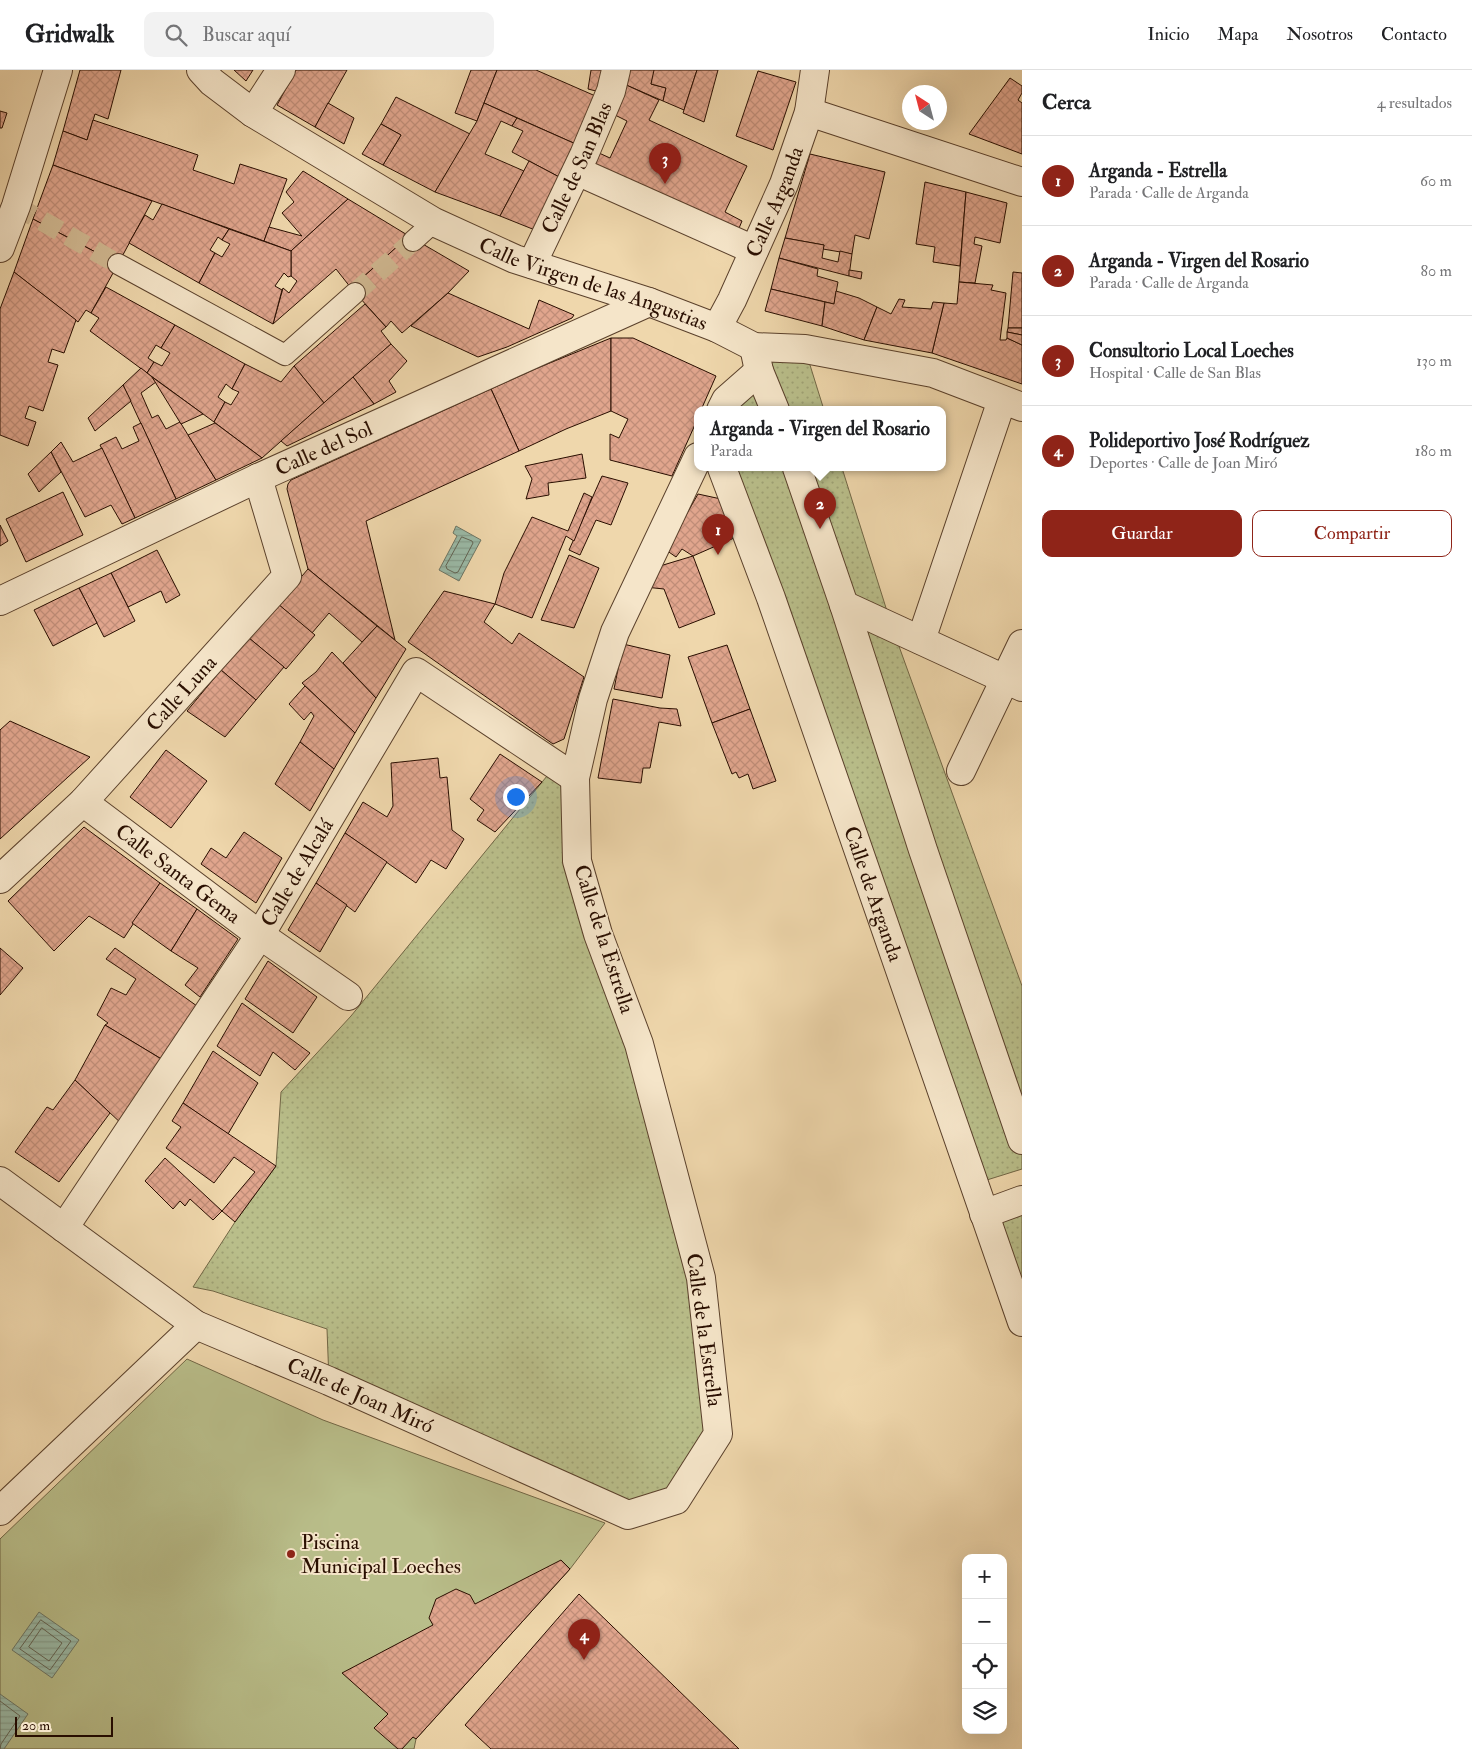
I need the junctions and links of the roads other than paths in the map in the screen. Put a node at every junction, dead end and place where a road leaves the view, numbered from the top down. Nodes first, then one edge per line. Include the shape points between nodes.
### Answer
1 (58, 70) edge
2 (201, 70) edge
3 (281, 70) edge
4 (616, 70) edge
5 (815, 70) edge
6 (809, 112) junction
7 (253, 113) junction
8 (577, 171) junction
9 (1022, 182) edge
10 (434, 222) junction
11 (413, 241) tunnel mouth
12 (0, 248) edge
13 (754, 250) junction
14 (118, 264) tunnel mouth
15 (532, 264) junction
16 (355, 293) tunnel mouth
17 (649, 302) junction
18 (717, 328) junction
19 (757, 359) junction
20 (1012, 404) edge
21 (723, 406) edge
22 (775, 406) edge
23 (694, 465) edge
24 (723, 471) edge
25 (798, 471) edge
26 (258, 478) junction
27 (0, 601) edge
28 (844, 605) junction
29 (921, 640) junction
30 (1022, 644) edge
31 (1014, 683) edge
32 (961, 772) dead end
33 (575, 778) junction
34 (83, 802) junction
35 (0, 879) edge
36 (260, 935) junction
37 (348, 996) dead end
38 (1022, 1140) edge
39 (0, 1182) edge
40 (1022, 1200) edge
41 (984, 1214) junction
42 (64, 1228) junction
43 (1022, 1322) edge
44 (196, 1325) junction
45 (718, 1434) joint
46 (0, 1512) edge

1 - 12 street
2 - 7 street, Calle Virgen de las Angustias
3 - 7 street
4 - 8 street, Calle de San Blas via 611,91
5 - 6 street, Calle Arganda
6 - 9 street
6 - 13 street, Calle Arganda via 784,184
7 - 10 street, Calle Virgen de las Angustias
8 - 13 street
8 - 15 street, Calle de San Blas
10 - 11 street
10 - 15 street, Calle Virgen de las Angustias
13 - 18 street, Calle Arganda
14 - 16 street via 285,355
15 - 17 street, Calle Virgen de las Angustias
17 - 18 street, Calle Virgen de las Angustias
17 - 26 street, Calle del Sol
18 - 19 street, Calle Virgen de las Angustias
19 - 20 street, Calle Virgen de las Angustias via 805,349 933,373
19 - 21 street
19 - 22 street
20 - 29 street
23 - 33 street, Calle de la Estrella via 614,632 593,699
24 - 41 street, Calle de Arganda via 774,608
25 - 28 street
26 - 27 street, Calle del Sol
26 - 34 street, Calle Luna via 287,576
28 - 29 street
28 - 38 street
29 - 31 street
30 - 31 street
31 - 32 street
33 - 36 street, Calle de Alcalá via 416,672
33 - 45 street, Calle de la Estrella via 577,861 598,934 639,1044 701,1278
34 - 35 street, Calle Luna
34 - 36 street, Calle Santa Gema
36 - 37 street, Calle Santa Gema
36 - 42 street, Calle de Alcalá
39 - 42 street, Calle de Joan Miró
40 - 41 street
41 - 43 street, Calle de Arganda
42 - 44 street, Calle de Joan Miró
44 - 45 street, Calle de Joan Miró via 628,1515 676,1500
44 - 46 street

